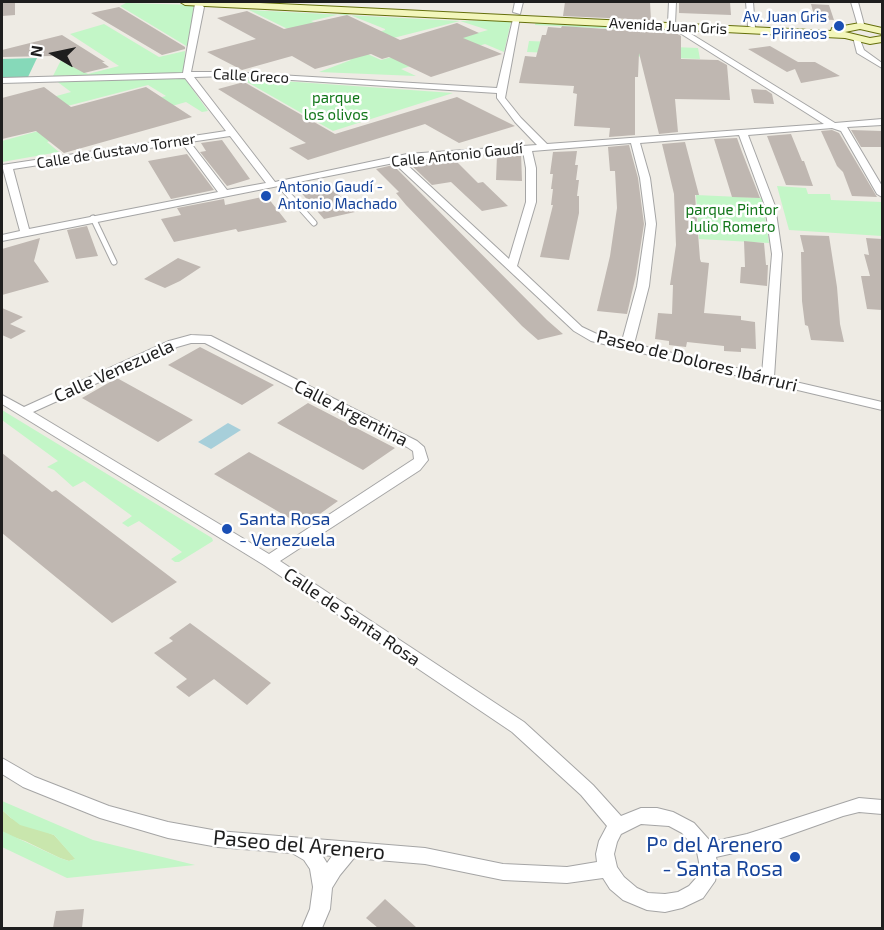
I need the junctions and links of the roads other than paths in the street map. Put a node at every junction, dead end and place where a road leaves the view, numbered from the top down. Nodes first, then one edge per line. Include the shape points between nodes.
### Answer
1 (185, 2) edge
2 (199, 2) edge
3 (277, 2) edge
4 (673, 2) edge
5 (749, 2) edge
6 (855, 2) edge
7 (518, 14) edge
8 (673, 24) junction
9 (752, 26) junction
10 (862, 26) junction
11 (882, 31) edge
12 (848, 35) junction
13 (882, 39) edge
14 (882, 66) edge
15 (187, 74) junction
16 (760, 79) junction
17 (2, 80) edge
18 (750, 80) dead end
19 (501, 91) junction
20 (882, 122) edge
21 (834, 126) junction
22 (742, 132) junction
23 (230, 133) junction
24 (184, 140) junction
25 (635, 141) junction
26 (545, 147) junction
27 (527, 149) junction
28 (397, 160) junction
29 (5, 168) edge
30 (276, 185) junction
31 (224, 194) junction
32 (882, 194) edge
33 (93, 218) junction
34 (314, 223) dead end
35 (25, 232) junction
36 (2, 238) edge
37 (114, 262) dead end
38 (512, 266) junction
39 (207, 339) joint
40 (627, 346) junction
41 (768, 379) junction
42 (2, 399) edge
43 (882, 406) edge
44 (23, 412) junction
45 (269, 561) junction
46 (2, 765) edge
47 (879, 807) edge
48 (619, 826) junction
49 (296, 846) junction
50 (350, 849) junction
51 (706, 851) junction
52 (608, 869) junction
53 (323, 887) junction
54 (312, 928) edge

1 - 2 street, Avenida Juan Gris
2 - 7 street, Avenida Juan Gris
2 - 15 street
3 - 7 street, Avenida Juan Gris
4 - 8 street
5 - 9 street
6 - 10 street
7 - 8 street, Avenida Juan Gris
7 - 19 street
8 - 9 street, Avenida Juan Gris
8 - 12 street, Avenida Juan Gris
8 - 16 street via 710,51
9 - 12 street, Avenida Juan Gris
10 - 11 street, Avenida Juan Gris
10 - 12 street, Avenida Juan Gris via 849,27
12 - 13 street, Avenida Juan Gris
12 - 14 street via 860,51
15 - 17 street, Calle Greco
15 - 19 street, Calle Greco
15 - 23 street
16 - 18 lane
16 - 21 street
19 - 26 street via 504,104
20 - 21 street, Calle Antonio Gaudí
21 - 22 street, Calle Antonio Gaudí
21 - 32 street via 848,134
22 - 25 street, Calle Antonio Gaudí
22 - 41 street via 770,206 777,254
23 - 24 street, Calle de Gustavo Torner
23 - 30 street
24 - 29 street, Calle de Gustavo Torner
24 - 31 street
25 - 26 street, Calle Antonio Gaudí
25 - 40 street via 651,224 643,286
26 - 27 street, Calle Antonio Gaudí
27 - 28 street, Calle Antonio Gaudí
27 - 38 street via 531,202
28 - 30 street, Calle Antonio Gaudí
28 - 38 street, Paseo de Dolores Ibárruri
29 - 35 street
30 - 31 street, Calle Antonio Gaudí
30 - 34 lane
31 - 33 street, Calle Antonio Gaudí
33 - 35 street, Calle Antonio Gaudí
33 - 37 lane
35 - 36 street, Calle Antonio Gaudí
38 - 40 street, Paseo de Dolores Ibárruri via 578,329
39 - 44 street, Calle Venezuela via 172,344
39 - 45 street, Calle Argentina via 420,450 421,460 415,466
40 - 41 street, Paseo de Dolores Ibárruri
41 - 43 street, Paseo de Dolores Ibárruri
42 - 44 street, Calle de Santa Rosa
44 - 45 street, Calle de Santa Rosa
45 - 48 street, Calle de Santa Rosa via 518,727 587,790
46 - 49 street, Paseo del Arenero via 54,793 136,822 218,839
47 - 51 street via 842,809 747,842
48 - 51 street via 641,816 673,820 688,828
48 - 52 street via 608,841
49 - 50 street, Paseo del Arenero
49 - 53 street via 311,854 319,867
50 - 52 street, Paseo del Arenero via 425,856 515,873 567,875
50 - 53 street
51 - 52 street via 709,867 705,881 682,900 647,901 630,894
53 - 54 street

